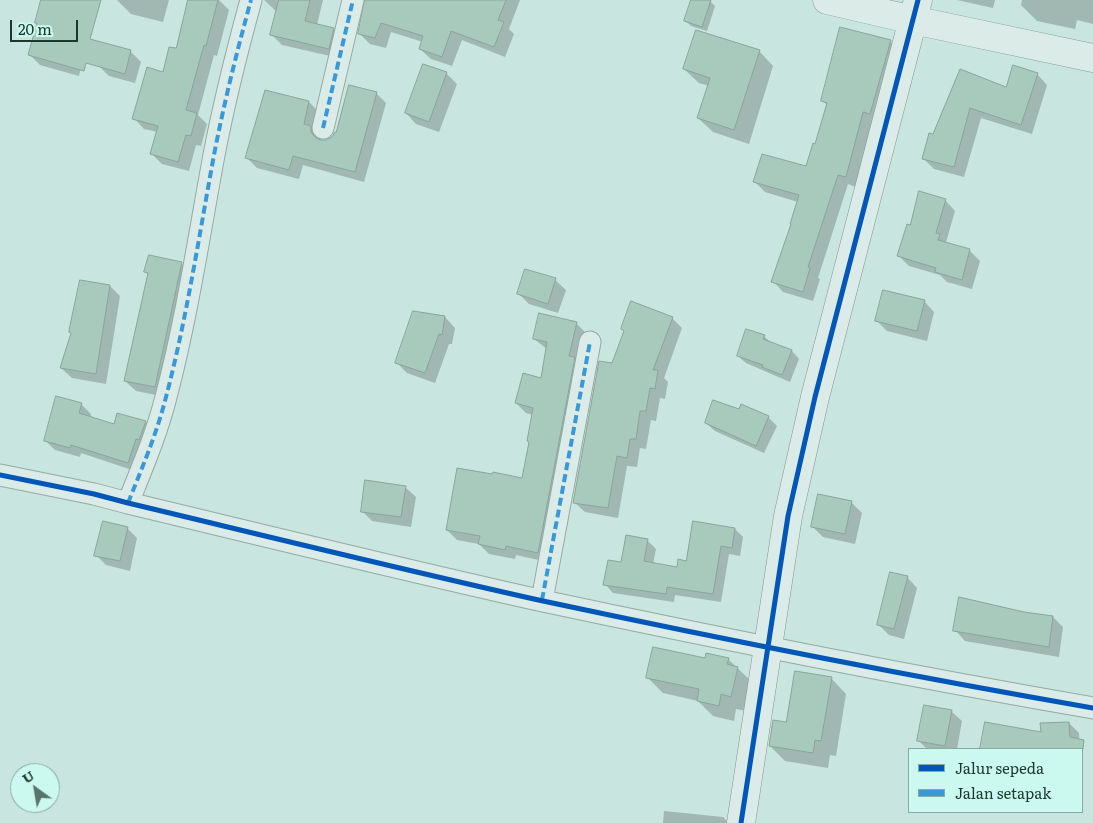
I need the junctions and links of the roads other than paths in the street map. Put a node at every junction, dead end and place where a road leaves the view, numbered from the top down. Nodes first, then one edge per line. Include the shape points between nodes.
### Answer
1 (251, 0) edge
2 (353, 0) edge
3 (827, 0) edge
4 (915, 10) edge
5 (1093, 58) edge
6 (323, 128) dead end
7 (590, 342) dead end
8 (0, 475) edge
9 (128, 503) junction
10 (542, 600) junction
11 (768, 647) junction
12 (1093, 708) edge
13 (741, 823) edge

1 - 9 street via 229,86 195,269 166,397
2 - 6 street
3 - 4 street
4 - 5 street
4 - 11 street via 815,397 788,516
7 - 10 street
8 - 9 street
9 - 10 street
10 - 11 street
11 - 12 street
11 - 13 street

